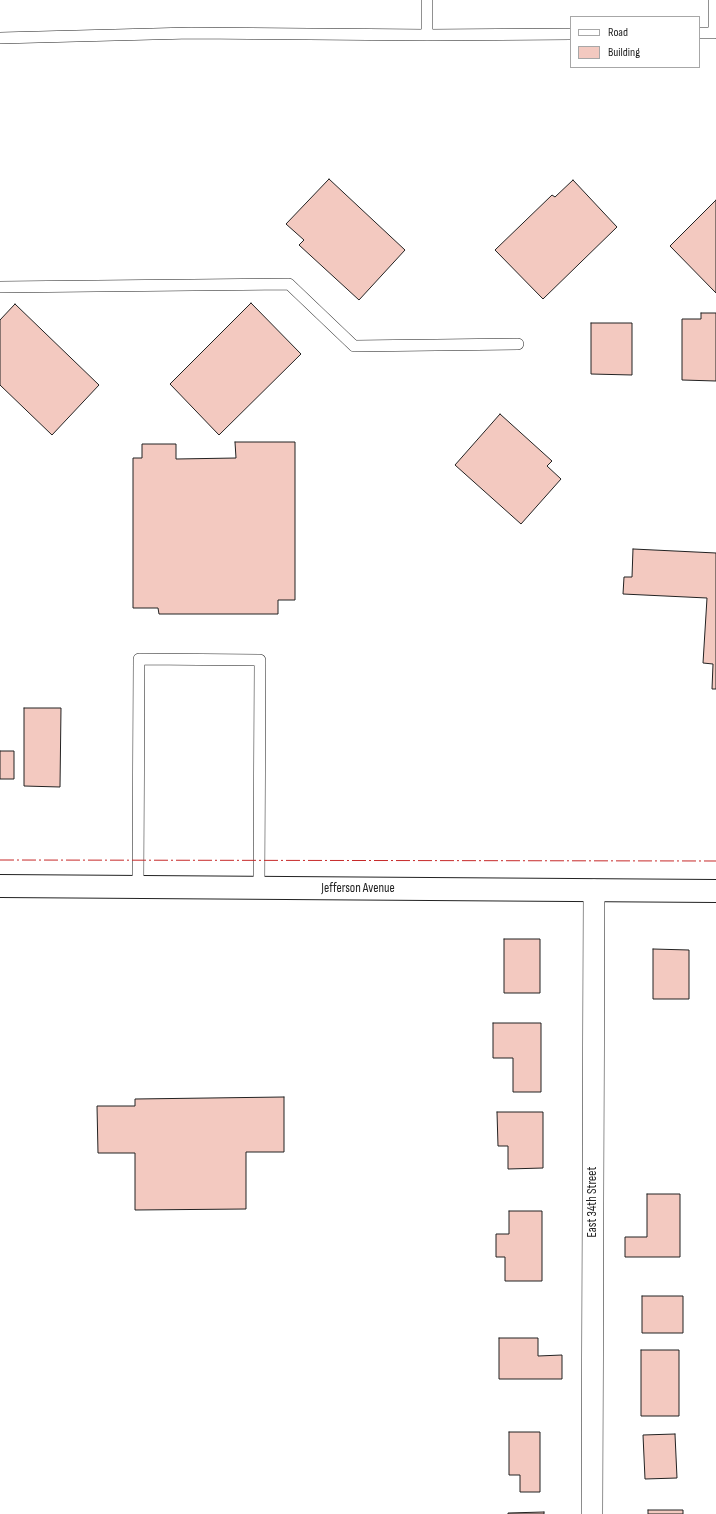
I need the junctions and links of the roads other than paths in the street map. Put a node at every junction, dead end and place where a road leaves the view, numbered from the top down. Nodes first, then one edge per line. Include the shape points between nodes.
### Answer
1 (427, 0) edge
2 (714, 0) edge
3 (700, 33) edge
4 (570, 34) edge
5 (427, 35) junction
6 (0, 38) edge
7 (0, 287) edge
8 (518, 344) dead end
9 (0, 886) edge
10 (138, 887) junction
11 (259, 888) junction
12 (594, 890) junction
13 (716, 891) edge
14 (592, 1514) edge

1 - 5 lane
2 - 3 lane via 714,33
4 - 5 lane
5 - 6 lane via 191,33
7 - 8 lane via 289,284 354,346
9 - 10 main road, Jefferson Avenue
10 - 11 main road, Jefferson Avenue
10 - 11 lane via 139,660 260,660
11 - 12 main road, Jefferson Avenue
12 - 13 main road, Jefferson Avenue
12 - 14 street, East 34th Street

